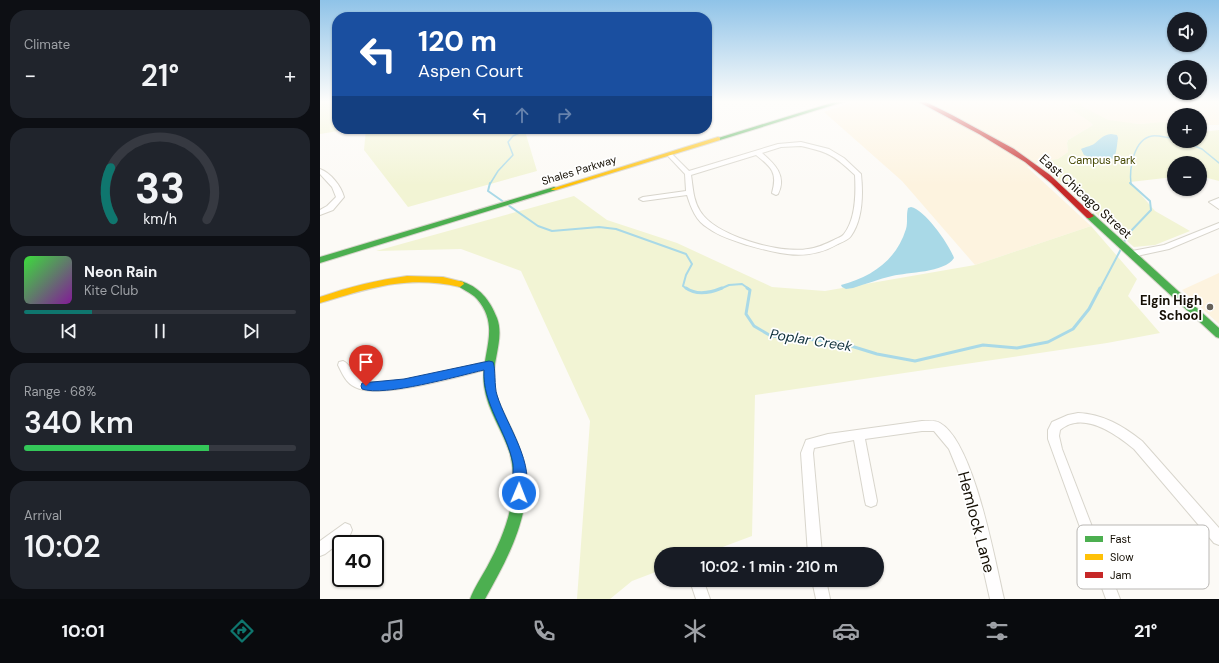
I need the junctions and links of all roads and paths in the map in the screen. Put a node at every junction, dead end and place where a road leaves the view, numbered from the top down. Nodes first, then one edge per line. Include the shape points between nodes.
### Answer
1 (754, 129) edge
2 (975, 129) edge
3 (757, 152) junction
4 (670, 155) junction
5 (320, 171) edge
6 (688, 174) junction
7 (690, 193) junction
8 (776, 193) dead end
9 (643, 199) dead end
10 (1219, 200) edge
11 (1219, 207) edge
12 (320, 213) edge
13 (1219, 225) edge
14 (1132, 254) junction
15 (320, 260) edge
16 (320, 300) edge
17 (1219, 334) edge
18 (343, 365) dead end
19 (489, 365) junction
20 (859, 436) junction
21 (870, 501) dead end
22 (1085, 525) edge
23 (1208, 525) edge
24 (1209, 527) edge
25 (345, 530) dead end
26 (1219, 538) edge
27 (815, 547) edge
28 (320, 549) edge
29 (820, 587) edge
30 (1109, 589) edge
31 (478, 599) edge
32 (823, 599) edge
33 (997, 599) edge
34 (1113, 599) edge

1 - 4 street, Shales Parkway
2 - 14 street, East Chicago Street via 1041,171
3 - 6 street
3 - 7 street via 801,144 827,150 842,159 858,174 859,187 857,210 847,236 829,246 808,252 783,252 764,248 726,236 709,226 696,211
3 - 8 street via 778,173
4 - 6 street
4 - 15 street, Shales Parkway
5 - 12 street via 340,197 330,208
6 - 7 street
7 - 9 street
10 - 11 street via 1213,202
13 - 14 street via 1166,247
14 - 17 street, East Chicago Street
16 - 19 street via 365,285 395,279 428,278 456,282 478,293 491,310 494,340
18 - 19 street via 350,378 357,383 376,386 404,383
19 - 31 street via 491,395 519,464 520,484 510,532
20 - 21 street
20 - 27 street via 815,442 808,448
20 - 33 street, Hemlock Lane via 931,425 944,432 971,488
22 - 23 street via 1057,451 1053,433 1055,426 1072,419 1087,419 1112,426 1138,445
24 - 26 street
25 - 28 street
29 - 32 street
30 - 34 street

